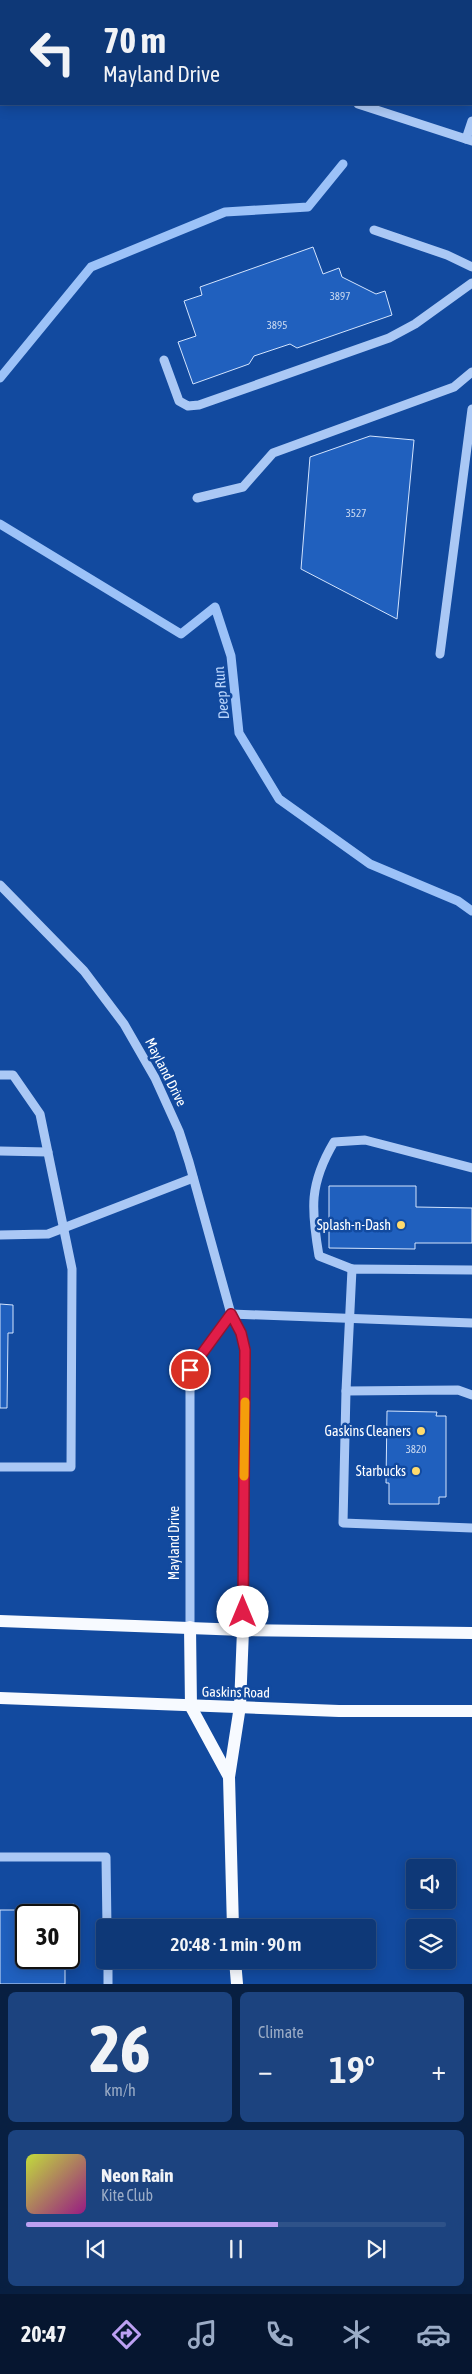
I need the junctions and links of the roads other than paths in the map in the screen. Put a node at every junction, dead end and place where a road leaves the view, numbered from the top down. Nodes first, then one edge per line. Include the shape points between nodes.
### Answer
1 (361, 105) edge
2 (472, 121) edge
3 (469, 140) edge
4 (374, 230) dead end
5 (472, 267) edge
6 (472, 283) edge
7 (164, 360) dead end
8 (472, 372) edge
9 (472, 409) edge
10 (197, 498) dead end
11 (440, 654) dead end
12 (0, 885) edge
13 (0, 1074) edge
14 (0, 1152) edge
15 (48, 1152) junction
16 (472, 1168) edge
17 (193, 1178) junction
18 (64, 1228) junction
19 (0, 1234) edge
20 (352, 1269) junction
21 (472, 1270) edge
22 (231, 1314) junction
23 (348, 1318) junction
24 (472, 1323) edge
25 (346, 1391) junction
26 (472, 1395) edge
27 (0, 1467) edge
28 (472, 1528) edge
29 (0, 1622) edge
30 (190, 1627) junction
31 (243, 1630) junction
32 (472, 1633) edge
33 (0, 1698) edge
34 (240, 1706) junction
35 (191, 1707) junction
36 (472, 1710) edge
37 (229, 1777) junction
38 (0, 1857) edge
39 (107, 1919) edge
40 (233, 1919) edge
41 (108, 1969) edge
42 (236, 1969) edge
43 (108, 1984) edge
44 (237, 1984) edge

1 - 3 street
2 - 3 street
4 - 5 street
6 - 7 street via 390,338 199,405 188,406 179,401
8 - 10 street via 454,387 273,453 243,486
9 - 11 street
12 - 17 street, Mayland Drive via 84,971 124,1024 155,1078 178,1131
13 - 15 street via 12,1075 40,1114
14 - 15 street
15 - 18 street
16 - 20 street via 365,1140 334,1142 322,1162 313,1196 314,1227 320,1256
17 - 18 street
17 - 22 street, Mayland Drive
18 - 19 street via 48,1234
18 - 27 street via 72,1269 70,1467
20 - 21 street
20 - 23 street
22 - 23 street
22 - 30 street, Mayland Drive via 190,1370
22 - 31 street, Mayland Drive via 245,1350
23 - 24 street
23 - 25 street
25 - 26 street via 458,1390
25 - 28 street via 343,1522
29 - 30 main road
30 - 31 main road
30 - 35 main road, Mayland Drive
31 - 32 main road
31 - 34 main road, Mayland Drive
33 - 35 main road, Gaskins Road
34 - 35 main road, Gaskins Road
34 - 36 main road, Gaskins Road via 339,1711
34 - 37 main road, Mayland Drive
35 - 37 main road, Mayland Drive
37 - 40 main road, Mayland Drive
38 - 39 street via 106,1857
41 - 43 street
42 - 44 main road

